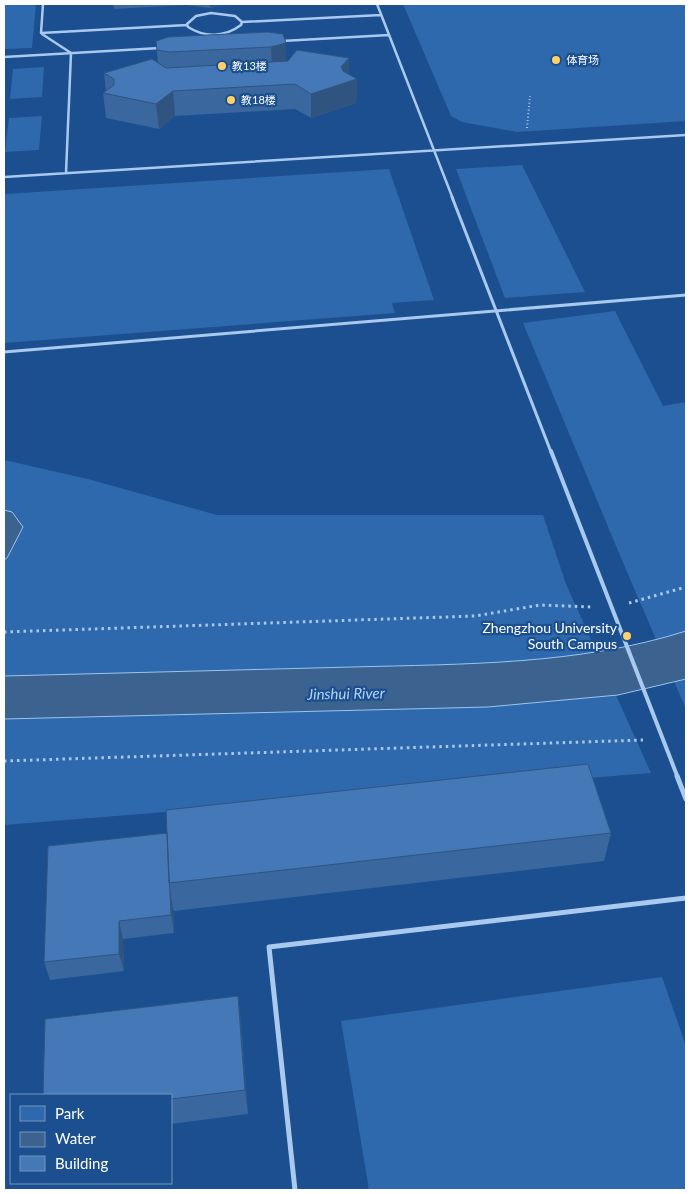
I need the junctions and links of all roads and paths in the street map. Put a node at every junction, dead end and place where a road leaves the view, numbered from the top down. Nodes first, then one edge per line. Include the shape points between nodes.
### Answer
1 (43, 4) edge
2 (377, 4) edge
3 (381, 15) junction
4 (242, 22) junction
5 (187, 25) junction
6 (41, 33) junction
7 (389, 35) junction
8 (280, 41) edge
9 (160, 48) edge
10 (71, 53) junction
11 (4, 56) edge
12 (530, 96) dead end
13 (686, 135) edge
14 (533, 144) junction
15 (434, 150) junction
16 (66, 173) junction
17 (4, 177) edge
18 (686, 295) edge
19 (497, 311) junction
20 (4, 352) edge
21 (686, 587) edge
22 (612, 607) junction
23 (4, 632) edge
24 (663, 739) junction
25 (4, 761) edge
26 (686, 799) edge
27 (686, 898) edge
28 (295, 1190) edge

1 - 6 lane
2 - 3 lane
3 - 4 lane
3 - 7 lane
4 - 5 lane via 235,16 211,13 191,18
4 - 5 lane via 238,29 215,34 198,33
5 - 6 lane
6 - 10 lane
7 - 8 lane
7 - 15 lane
9 - 10 lane
10 - 11 lane
10 - 16 lane
12 - 14 path via 526,131
13 - 14 lane
14 - 15 lane
15 - 16 lane
15 - 19 lane
16 - 17 lane
18 - 19 lane
19 - 20 lane
19 - 22 lane
21 - 22 path
22 - 23 path via 540,605 475,616
22 - 24 lane
24 - 25 path
24 - 26 lane
27 - 28 lane via 269,947

